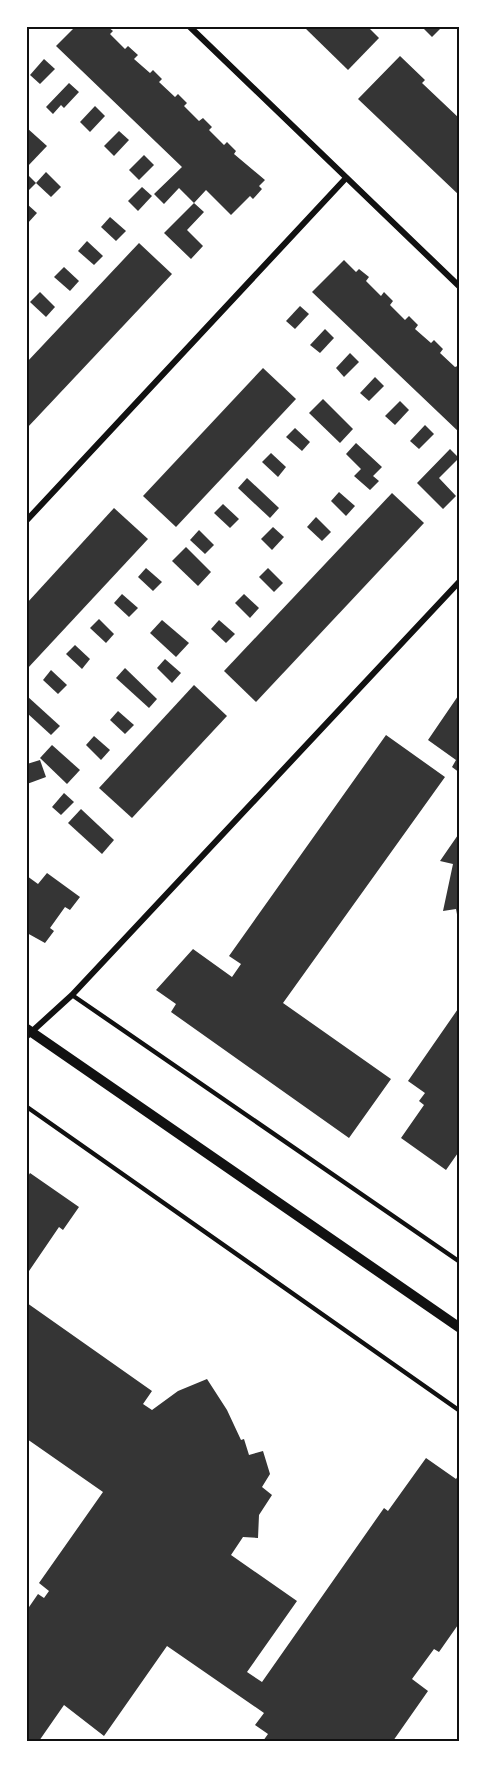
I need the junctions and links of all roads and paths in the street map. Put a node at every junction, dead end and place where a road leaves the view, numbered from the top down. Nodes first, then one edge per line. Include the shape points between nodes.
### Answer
1 (190, 27) edge
2 (346, 178) junction
3 (460, 286) edge
4 (27, 520) edge
5 (460, 581) edge
6 (72, 995) junction
7 (28, 1032) edge
8 (27, 1107) edge
9 (460, 1262) edge
10 (460, 1328) edge
11 (460, 1411) edge

1 - 2 street
2 - 3 street
2 - 4 street
5 - 6 street
6 - 7 street
6 - 9 lane
7 - 10 street
8 - 11 lane

